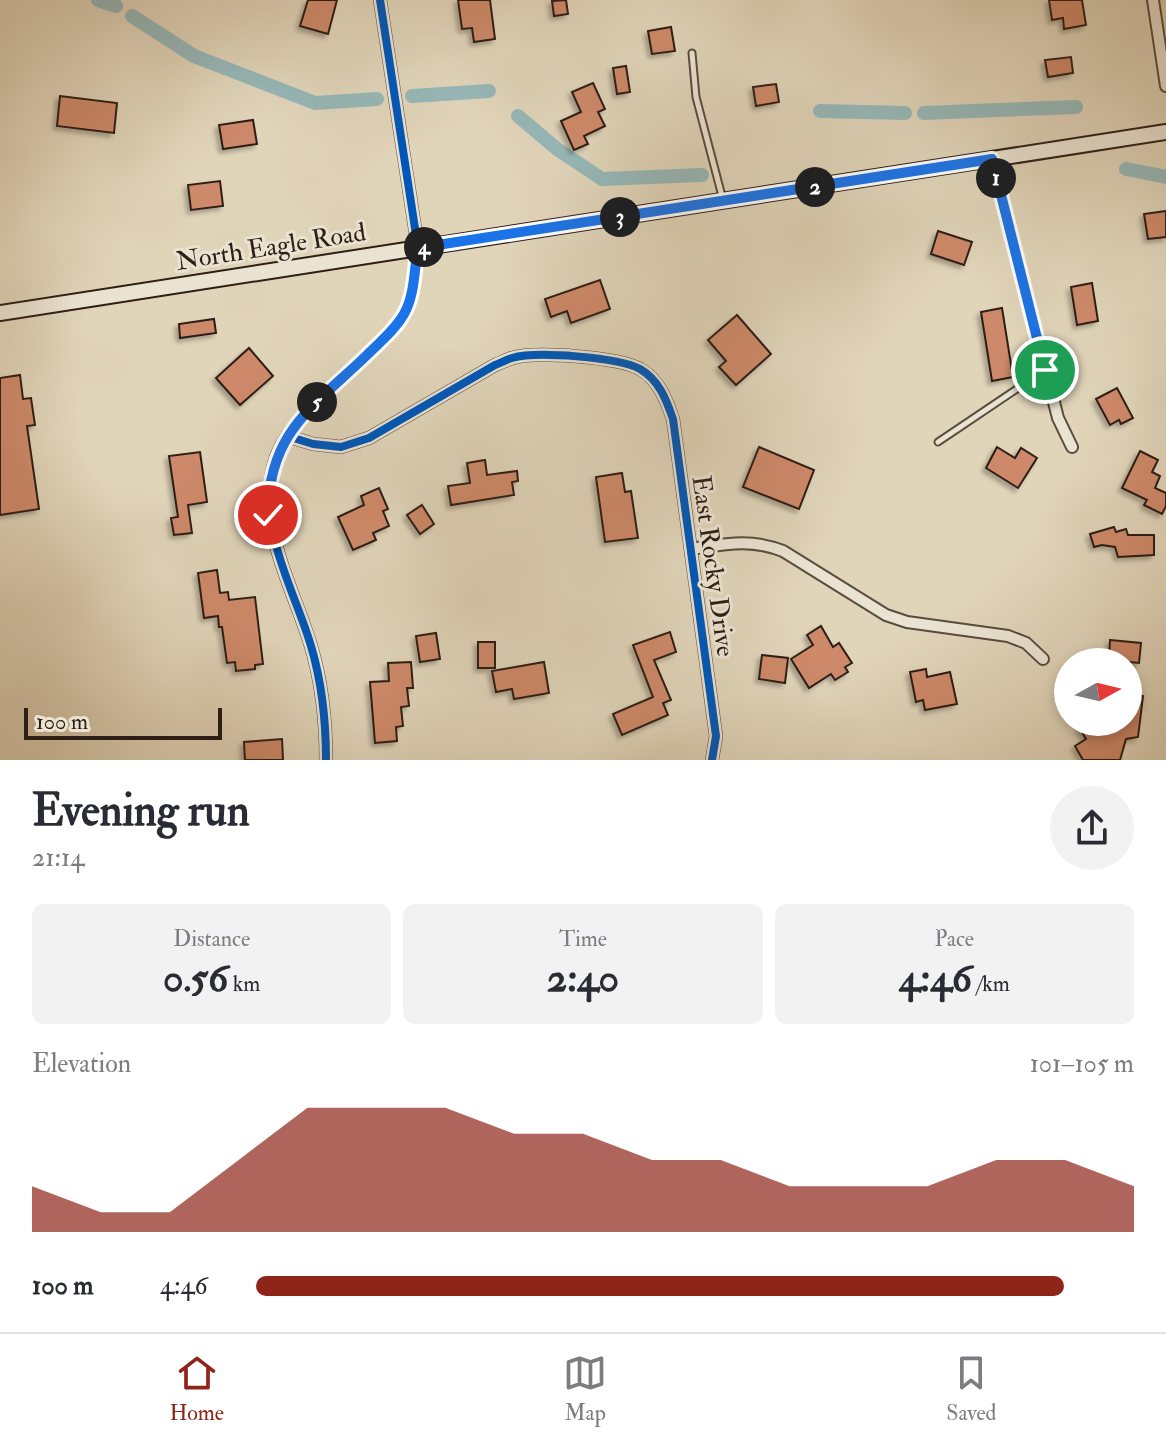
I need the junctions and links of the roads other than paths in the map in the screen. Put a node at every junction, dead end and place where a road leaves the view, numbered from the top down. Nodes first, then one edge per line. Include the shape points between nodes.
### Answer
1 (380, 0) edge
2 (1153, 0) edge
3 (692, 53) dead end
4 (1166, 86) edge
5 (1166, 132) edge
6 (992, 159) junction
7 (723, 201) junction
8 (418, 248) junction
9 (0, 313) edge
10 (1045, 370) junction
11 (287, 436) junction
12 (938, 442) dead end
13 (1072, 447) dead end
14 (691, 549) junction
15 (1043, 659) dead end
16 (326, 760) edge
17 (712, 760) edge

1 - 8 street
2 - 4 street
3 - 7 lane via 696,97
5 - 6 main road, North Eagle Road
6 - 7 main road, North Eagle Road
6 - 10 street
7 - 8 main road, North Eagle Road
8 - 9 main road, North Eagle Road
8 - 11 street via 405,312
10 - 12 lane
10 - 13 street
11 - 14 street, East Rocky Drive via 341,447 369,438 513,357 619,361 641,370 665,396 673,419
11 - 16 street via 268,487 268,515 318,673
14 - 15 street via 745,541 765,544 886,615 1008,636 1026,643
14 - 17 street, East Rocky Drive via 716,736

